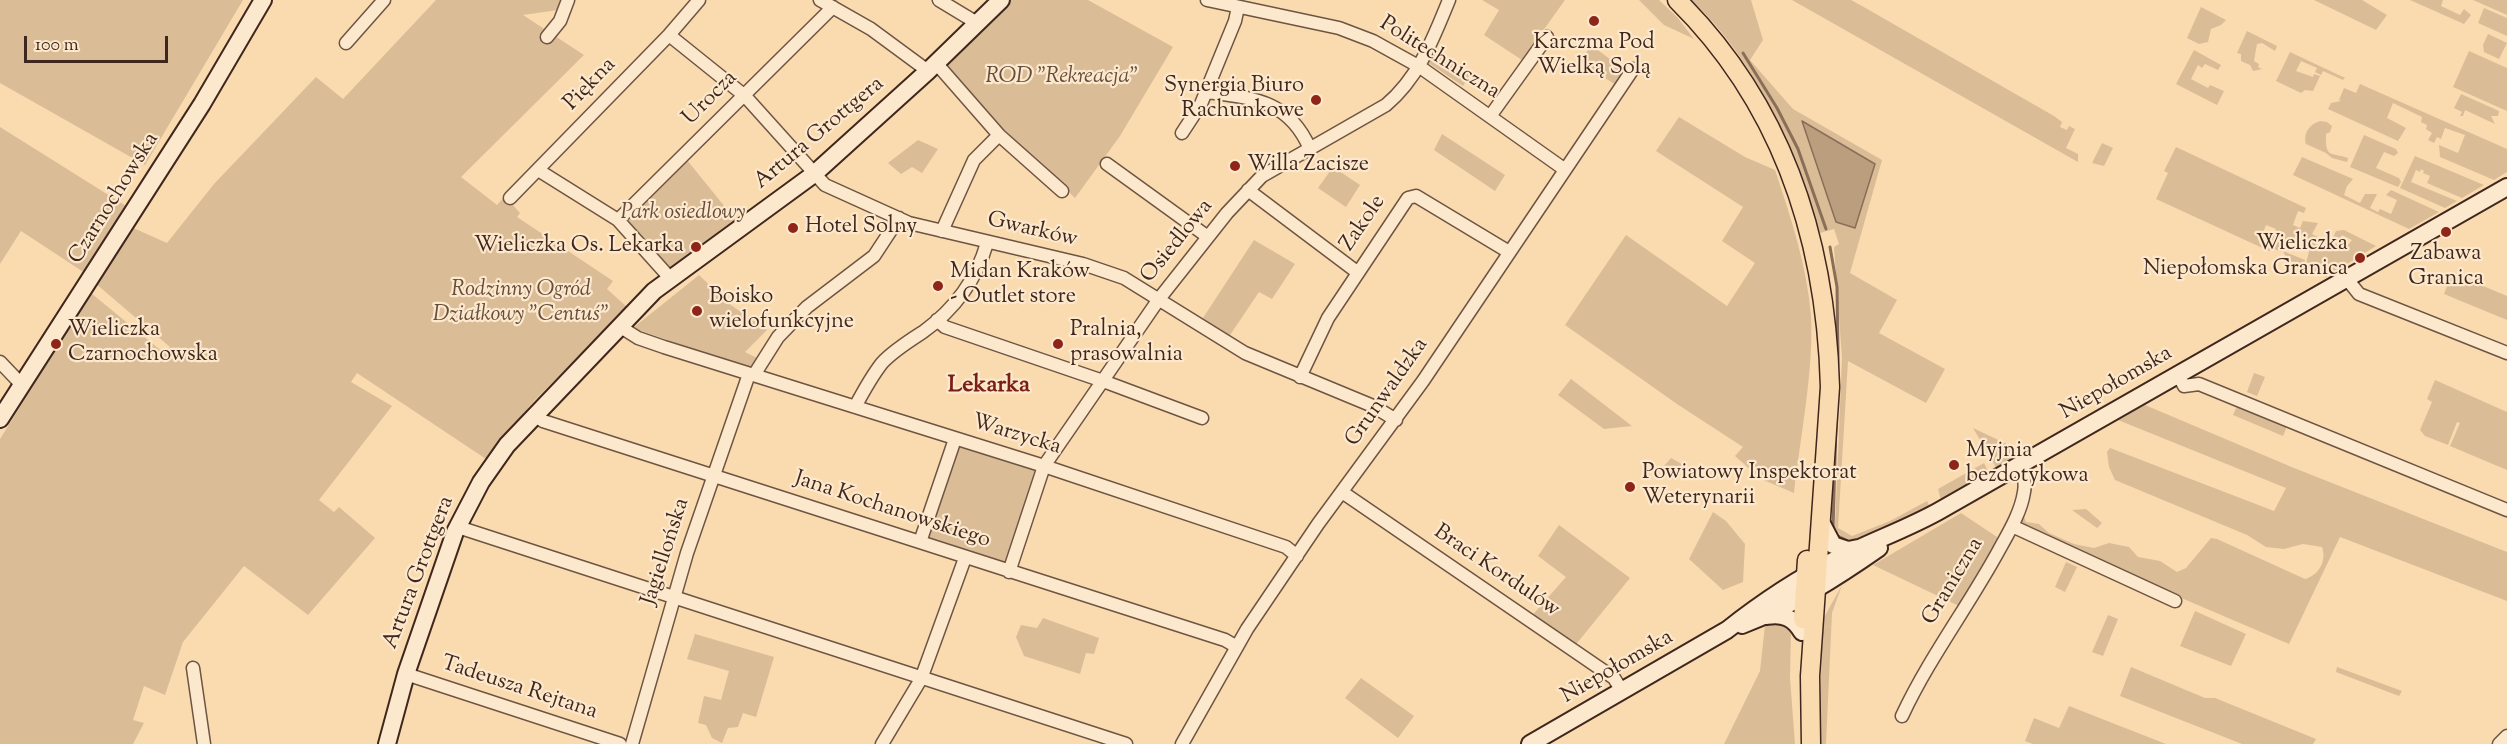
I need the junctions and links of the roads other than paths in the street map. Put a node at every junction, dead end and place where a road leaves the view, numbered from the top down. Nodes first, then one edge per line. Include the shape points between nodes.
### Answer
1 (263, 0) edge
2 (384, 0) edge
3 (568, 0) edge
4 (699, 0) edge
5 (820, 0) edge
6 (939, 0) edge
7 (1001, 0) edge
8 (1207, 0) edge
9 (1449, 0) edge
10 (1677, 0) edge
11 (1245, 5) edge
12 (833, 7) junction
13 (977, 23) junction
14 (669, 34) junction
15 (548, 37) dead end
16 (1547, 37) dead end
17 (346, 43) dead end
18 (932, 67) junction
19 (1420, 67) junction
20 (1633, 69) dead end
21 (1206, 92) junction
22 (745, 96) junction
23 (1491, 115) junction
24 (1182, 133) dead end
25 (999, 135) junction
26 (1310, 149) junction
27 (1107, 164) dead end
28 (1564, 169) junction
29 (538, 171) junction
30 (814, 174) junction
31 (2507, 187) edge
32 (1248, 190) junction
33 (1062, 191) dead end
34 (510, 198) dead end
35 (899, 218) junction
36 (618, 220) junction
37 (942, 231) junction
38 (1208, 237) junction
39 (987, 243) junction
40 (1509, 252) junction
41 (1357, 272) junction
42 (670, 278) junction
43 (2347, 279) junction
44 (1159, 299) junction
45 (937, 320) junction
46 (1826, 325) junction
47 (619, 326) junction
48 (2507, 353) edge
49 (0, 362) edge
50 (751, 374) junction
51 (2178, 375) junction
52 (1300, 377) junction
53 (1103, 381) junction
54 (22, 385) junction
55 (855, 407) junction
56 (534, 416) junction
57 (1202, 418) dead end
58 (0, 419) edge
59 (1396, 420) junction
60 (955, 439) junction
61 (2019, 465) junction
62 (1044, 466) junction
63 (715, 475) junction
64 (1342, 492) junction
65 (2507, 510) edge
66 (1822, 524) junction
67 (458, 526) junction
68 (2012, 526) junction
69 (1910, 527) junction
70 (920, 542) junction
71 (1862, 548) junction
72 (1297, 556) junction
73 (965, 558) junction
74 (1009, 572) junction
75 (1842, 574) junction
76 (1811, 583) junction
77 (675, 598) junction
78 (2175, 601) dead end
79 (1764, 617) junction
80 (1808, 626) junction
81 (1727, 630) junction
82 (1237, 647) junction
83 (193, 668) dead end
84 (406, 674) junction
85 (921, 679) junction
86 (1622, 691) junction
87 (1902, 716) dead end
88 (2507, 736) edge
89 (204, 744) edge
90 (387, 744) edge
91 (620, 744) edge
92 (632, 744) edge
93 (882, 744) edge
94 (1126, 744) edge
95 (1182, 744) edge
96 (1530, 744) edge
97 (1802, 744) edge
98 (1811, 744) edge
99 (2499, 744) edge

1 - 54 street, Czarnochowska via 202,104
2 - 17 street
3 - 15 street
4 - 14 street, Piękna
5 - 12 street
6 - 13 street
7 - 13 street, Artura Grottgera
8 - 11 street, Politechniczna
9 - 19 street, Osiedlowa
10 - 46 main road via 1717,43 1766,119 1796,186 1808,225
11 - 19 street, Politechniczna via 1356,34
11 - 21 street
12 - 18 street
12 - 22 street, Urocza
13 - 18 street, Artura Grottgera
14 - 22 street, Gwarków
14 - 29 street, Piękna
16 - 23 street
18 - 25 street
18 - 30 street, Artura Grottgera
19 - 23 street, Politechniczna
19 - 26 street, Osiedlowa via 1386,105
20 - 28 street, Grunwaldzka
21 - 24 street
21 - 26 street via 1265,102 1297,125
22 - 30 street, Gwarków
22 - 36 street, Urocza
23 - 28 street, Politechniczna
25 - 33 street
25 - 37 street via 974,160
26 - 32 street, Osiedlowa via 1262,176
27 - 38 street
28 - 40 street, Grunwaldzka
29 - 34 street, Piękna
29 - 36 street
30 - 35 street, Gwarków via 825,185
30 - 42 street, Artura Grottgera
31 - 43 street, Niepołomska
32 - 38 street, Osiedlowa
32 - 41 street
35 - 37 street, Gwarków
35 - 50 street, Jagiellońska via 874,256 807,307 778,337
36 - 42 street
37 - 39 street, Gwarków
38 - 44 street, Osiedlowa
39 - 44 street, Gwarków via 1095,267 1136,284
39 - 45 street via 972,282
40 - 41 street, Zakole via 1416,196 1401,206
40 - 59 street, Grunwaldzka
41 - 52 street, Zakole via 1328,318
42 - 47 street, Artura Grottgera
43 - 48 street via 2359,294
43 - 51 street, Niepołomska
44 - 52 street, Gwarków via 1245,352
44 - 53 street, Osiedlowa
45 - 53 street via 945,327
45 - 55 street via 883,362
46 - 66 main road via 1830,387
46 - 76 main road
47 - 50 street, Warzycka via 638,338
47 - 56 street, Artura Grottgera
49 - 54 street
50 - 55 street, Warzycka
50 - 63 street, Jagiellońska
51 - 61 street, Niepołomska
51 - 65 street via 2184,386 2199,384
52 - 59 street, Gwarków via 1373,406
53 - 57 street
53 - 62 street, Osiedlowa
54 - 58 street, Czarnochowska
55 - 60 street, Warzycka
56 - 63 street, Jana Kochanowskiego
56 - 67 street, Artura Grottgera via 492,465
59 - 64 street, Grunwaldzka
60 - 62 street, Warzycka
60 - 70 street
61 - 68 street, Graniczna via 2025,480 2024,494
61 - 69 street, Niepołomska
62 - 72 street, Warzycka via 1286,547
62 - 74 street, Osiedlowa
63 - 70 street, Jana Kochanowskiego
63 - 77 street, Jagiellońska
64 - 72 street, Grunwaldzka
64 - 86 street, Braci Kordulów via 1614,678
66 - 71 street via 1833,545 1848,550
66 - 76 main road
67 - 77 street
67 - 84 street, Artura Grottgera
68 - 78 street
68 - 87 street, Graniczna via 1925,669
69 - 71 street, Niepołomska
69 - 75 street, Niepołomska
70 - 73 street, Jana Kochanowskiego
71 - 76 street, Niepołomska
72 - 82 street, Grunwaldzka
73 - 74 street, Jana Kochanowskiego
73 - 85 street
74 - 82 street, Jana Kochanowskiego
75 - 76 street, Niepołomska
75 - 80 street
76 - 79 street, Niepołomska
76 - 80 main road
76 - 81 street, Niepołomska via 1756,607
77 - 85 street
77 - 92 street, Jagiellońska
79 - 80 street via 1775,614
79 - 81 street, Niepołomska
80 - 97 main road via 1800,718
80 - 98 main road
81 - 86 street, Niepołomska
82 - 95 street, Grunwaldzka
83 - 89 street
84 - 90 street, Artura Grottgera
84 - 91 street, Tadeusza Rejtana
85 - 93 street
85 - 94 street
86 - 96 street, Niepołomska
88 - 99 street

